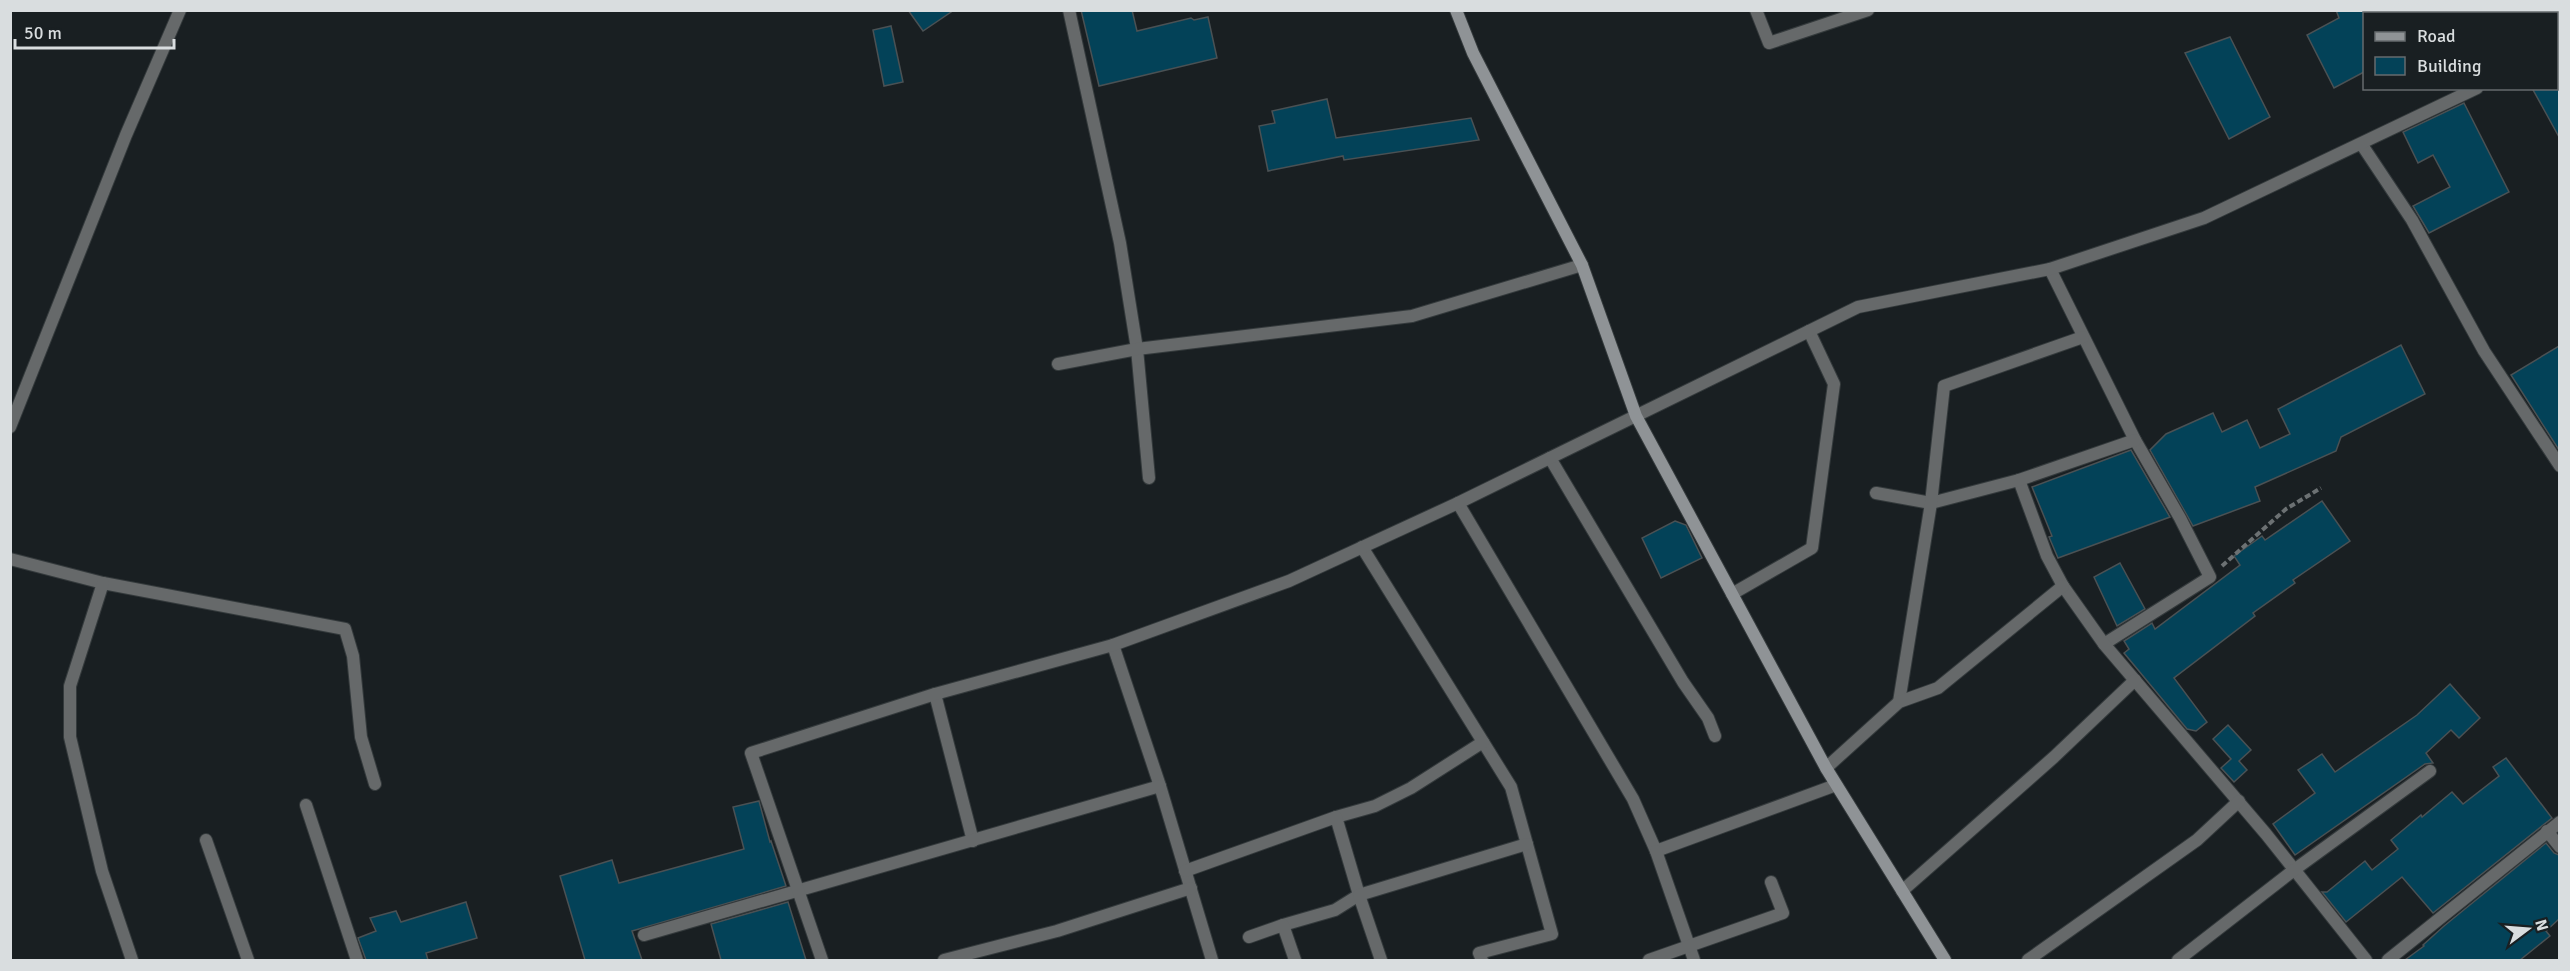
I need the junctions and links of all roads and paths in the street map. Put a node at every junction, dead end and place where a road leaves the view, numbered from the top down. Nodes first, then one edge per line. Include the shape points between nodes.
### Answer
1 (180, 10) edge
2 (1069, 10) edge
3 (1456, 10) edge
4 (1756, 10) edge
5 (1867, 11) edge
6 (2473, 90) edge
7 (2362, 145) junction
8 (1582, 265) junction
9 (2050, 269) junction
10 (1809, 331) junction
11 (2083, 337) junction
12 (1137, 349) junction
13 (1058, 364) dead end
14 (1636, 416) junction
15 (10, 427) edge
16 (2135, 440) junction
17 (1550, 458) junction
18 (2559, 466) edge
19 (1149, 478) dead end
20 (2019, 480) junction
21 (2321, 488) dead end
22 (1876, 493) dead end
23 (1458, 503) junction
24 (1931, 503) junction
25 (1362, 547) junction
26 (10, 559) edge
27 (2210, 577) junction
28 (104, 584) junction
29 (2062, 586) junction
30 (1732, 594) junction
31 (2104, 644) junction
32 (1113, 645) junction
33 (2135, 680) junction
34 (935, 694) junction
35 (1899, 702) junction
36 (1715, 736) dead end
37 (1483, 742) junction
38 (1826, 768) junction
39 (2430, 771) dead end
40 (375, 784) dead end
41 (1836, 785) junction
42 (1160, 786) junction
43 (2239, 801) junction
44 (306, 805) dead end
45 (1336, 817) junction
46 (2559, 822) edge
47 (2547, 831) junction
48 (206, 840) dead end
49 (973, 841) junction
50 (1527, 844) junction
51 (2559, 847) edge
52 (1656, 851) junction
53 (2294, 870) junction
54 (1185, 871) junction
55 (1771, 882) dead end
56 (1191, 888) junction
57 (1902, 891) junction
58 (798, 892) junction
59 (1359, 895) junction
60 (1283, 925) junction
61 (644, 935) dead end
62 (1249, 937) dead end
63 (1689, 945) junction
64 (132, 960) edge
65 (248, 960) edge
66 (357, 960) edge
67 (822, 960) edge
68 (944, 960) edge
69 (1212, 960) edge
70 (1295, 960) edge
71 (1381, 960) edge
72 (1482, 960) edge
73 (1649, 960) edge
74 (1694, 960) edge
75 (1945, 960) edge
76 (2028, 960) edge
77 (2178, 960) edge
78 (2366, 960) edge
79 (2388, 960) edge

1 - 15 street
2 - 12 street via 1120,243
3 - 8 street via 1473,53
4 - 5 street via 1769,43
6 - 7 street
7 - 9 street via 2204,218
7 - 18 street via 2412,220 2484,351
8 - 12 street via 1412,316
8 - 14 street
9 - 10 street via 1858,307
9 - 11 street
10 - 14 street
10 - 30 street via 1834,384 1812,548
11 - 16 street
11 - 24 street via 1944,386
12 - 13 street
12 - 19 street
14 - 17 street
14 - 30 street
16 - 20 street
16 - 27 street
17 - 23 street
17 - 36 street via 1708,718
20 - 24 street
20 - 29 street
21 - 27 path via 2286,509
22 - 24 street
23 - 25 street
23 - 52 street via 1634,799
24 - 35 street
25 - 32 street via 1289,581
25 - 37 street
26 - 28 street
27 - 31 street
28 - 40 street via 345,629 353,656 361,737
28 - 64 street via 70,686 70,737 102,871
29 - 31 street
29 - 35 street via 1938,688
30 - 38 street
31 - 33 street
32 - 34 street
32 - 42 street
33 - 43 street
33 - 57 street
34 - 49 street
34 - 58 street via 751,753
35 - 38 street
37 - 45 street via 1411,788 1375,806
37 - 50 street via 1511,787
38 - 41 street
39 - 53 street
41 - 52 street
41 - 57 street
42 - 49 street
42 - 54 street
43 - 53 street
43 - 76 street via 2197,840
44 - 66 street
45 - 54 street
45 - 59 street
46 - 47 street
47 - 51 street
47 - 79 street
48 - 65 street
49 - 58 street
50 - 59 street
50 - 72 street via 1552,934 1479,953
52 - 63 street
53 - 77 street
53 - 78 street
54 - 56 street
55 - 63 street via 1783,913
56 - 68 street via 1057,931
56 - 69 street
57 - 75 street
58 - 61 street
58 - 67 street
59 - 60 street via 1335,910
59 - 71 street
60 - 62 street
60 - 70 street
63 - 73 street
63 - 74 street

